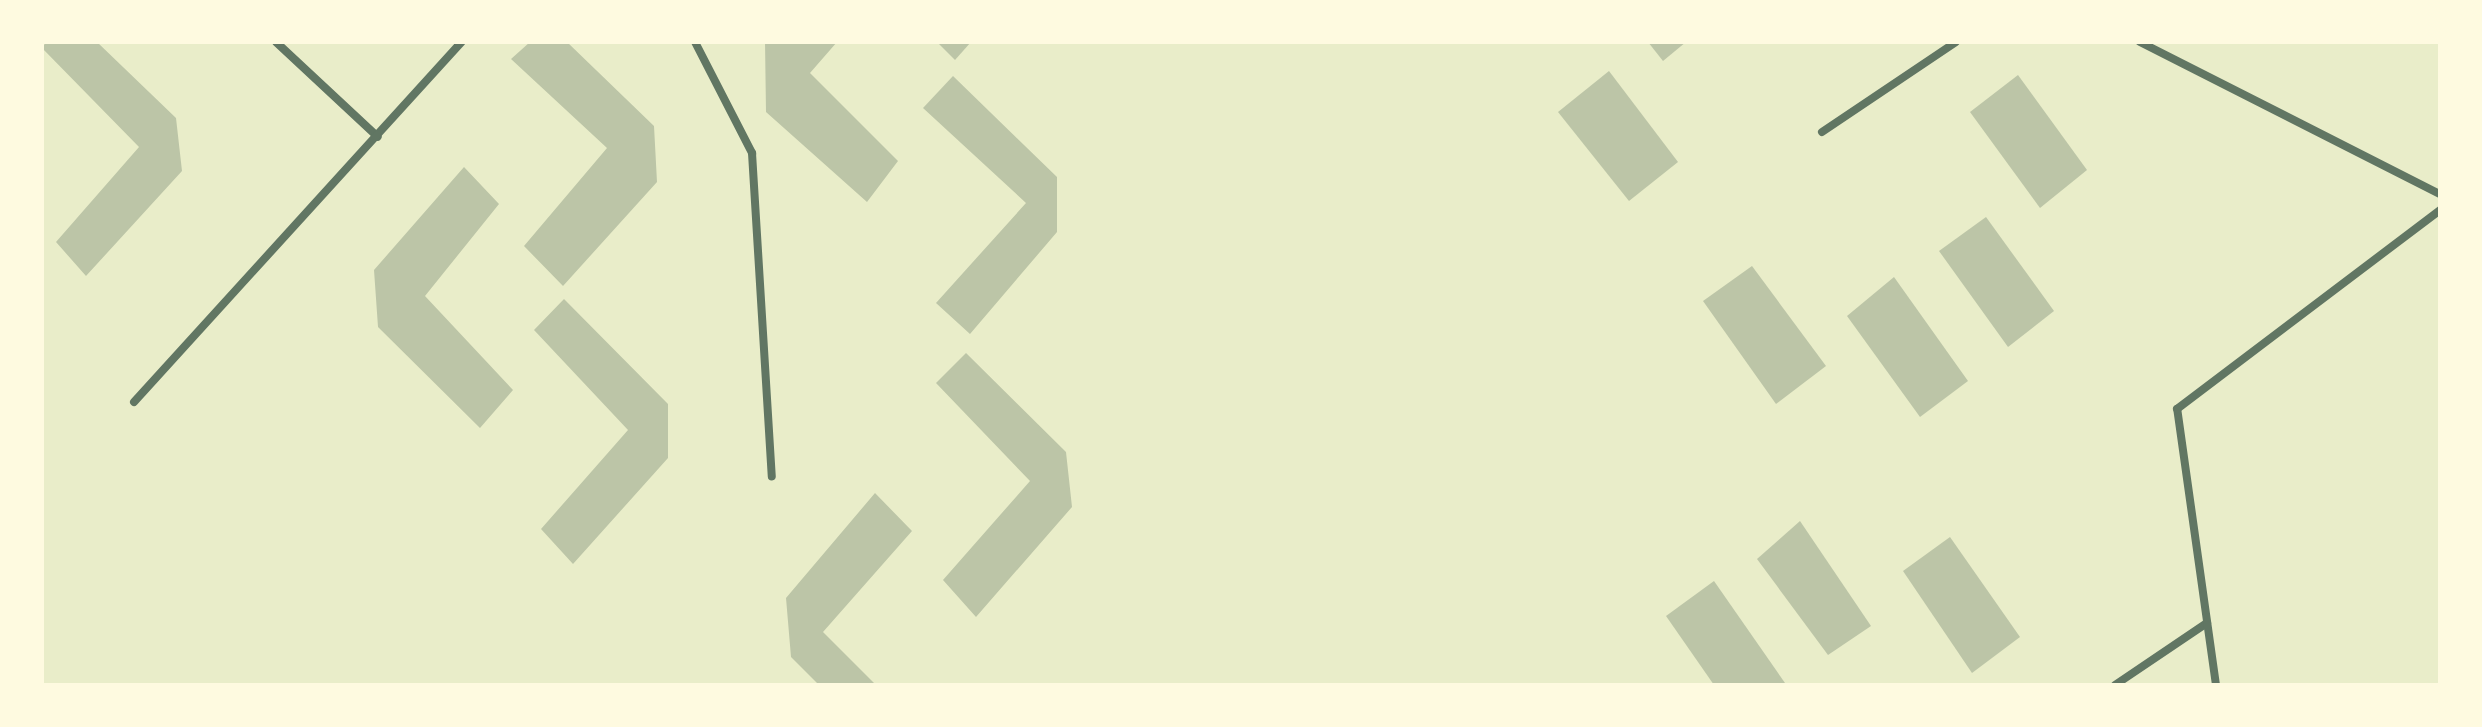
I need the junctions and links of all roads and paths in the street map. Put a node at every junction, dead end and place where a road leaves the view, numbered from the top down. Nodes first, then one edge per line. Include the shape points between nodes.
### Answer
1 (276, 42) edge
2 (462, 42) edge
3 (695, 42) edge
4 (1956, 42) edge
5 (2140, 42) edge
6 (1822, 132) dead end
7 (378, 137) junction
8 (2440, 194) edge
9 (2440, 210) edge
10 (134, 402) dead end
11 (772, 476) dead end
12 (2207, 623) junction
13 (2115, 685) edge
14 (2216, 685) edge

1 - 7 street
2 - 7 street
3 - 11 street via 752,153
4 - 6 street
5 - 8 street
7 - 10 street
9 - 12 street via 2177,409
12 - 13 street
12 - 14 street

